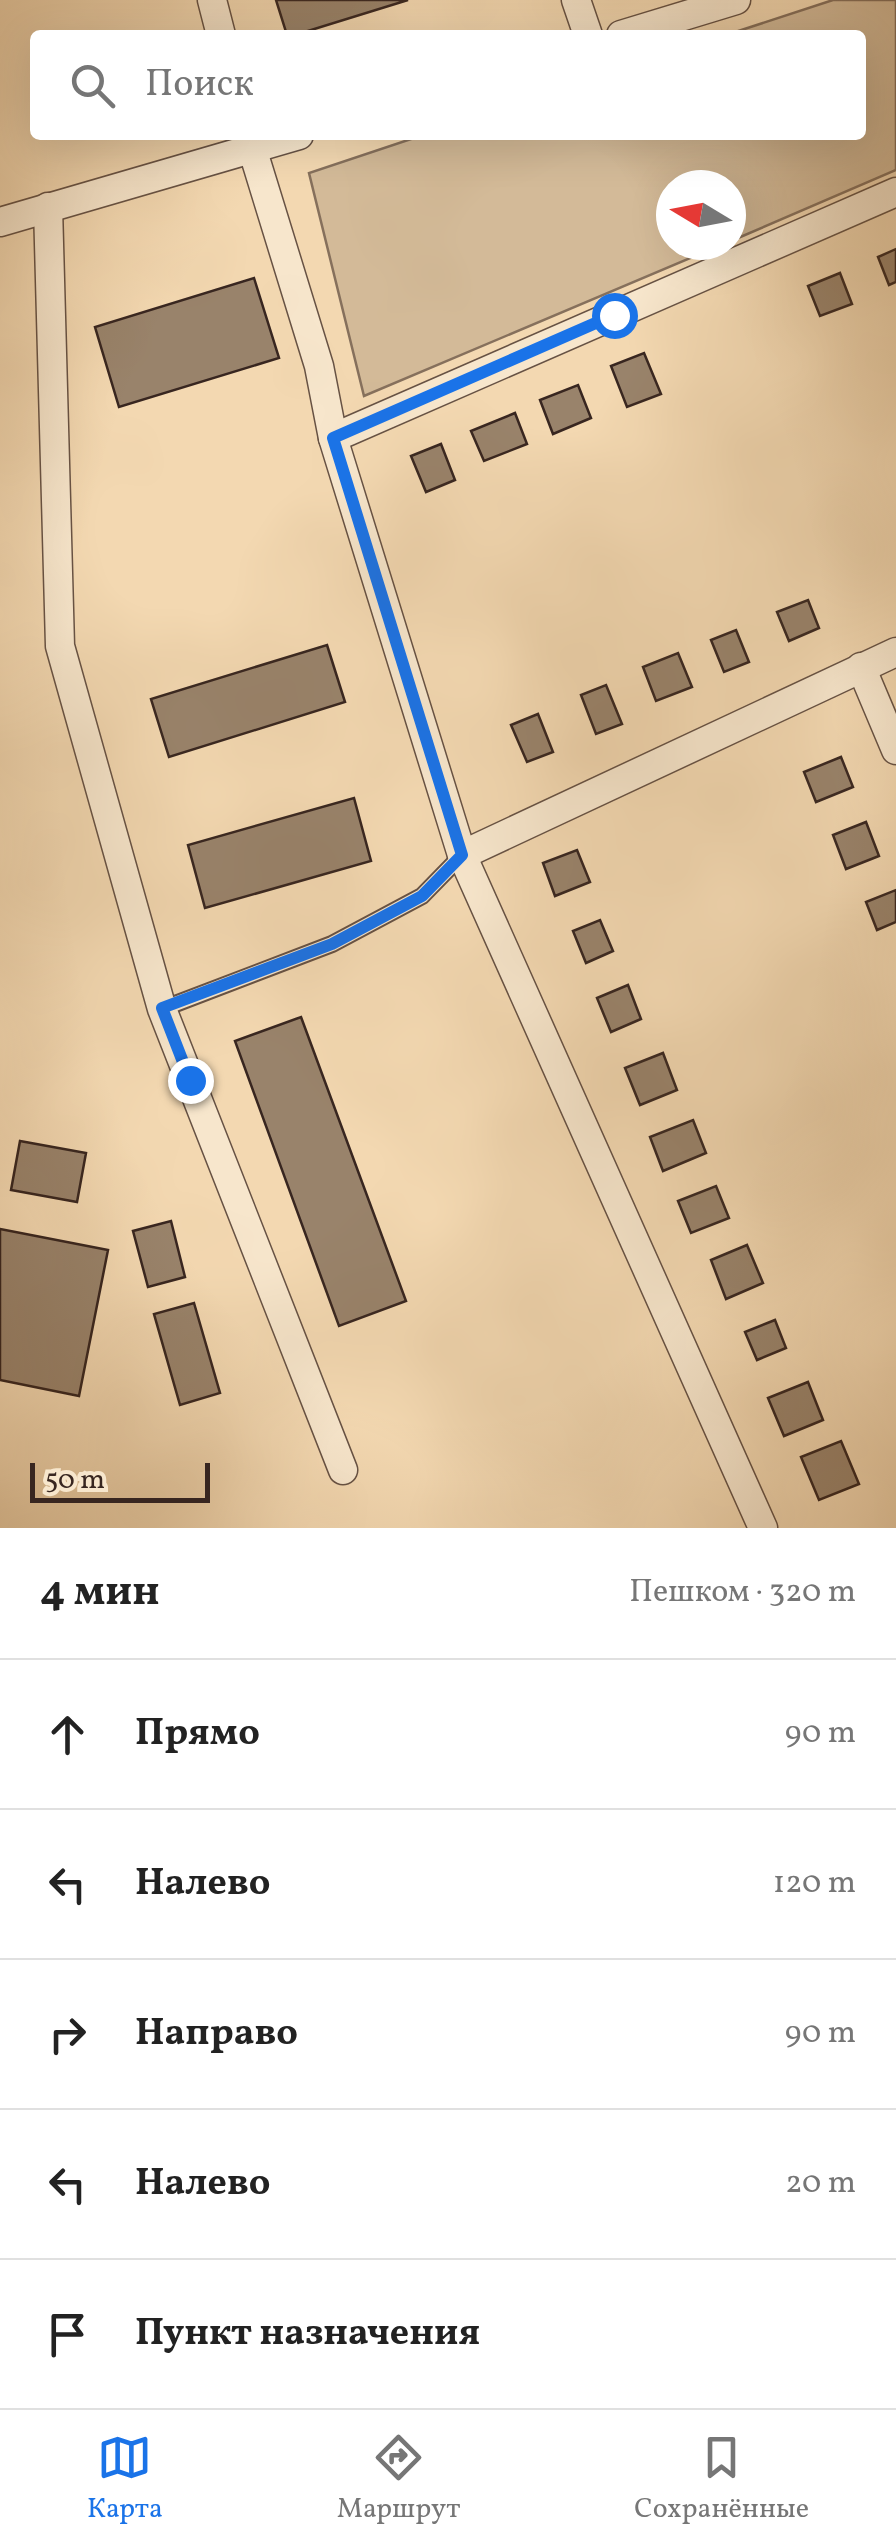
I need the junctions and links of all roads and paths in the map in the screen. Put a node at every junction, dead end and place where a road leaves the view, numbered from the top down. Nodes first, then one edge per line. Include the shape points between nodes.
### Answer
1 (212, 0) edge
2 (576, 0) edge
3 (736, 0) edge
4 (220, 30) edge
5 (586, 30) edge
6 (637, 30) edge
7 (250, 142) edge
8 (896, 192) edge
9 (48, 207) junction
10 (0, 222) edge
11 (333, 438) junction
12 (896, 652) edge
13 (861, 667) junction
14 (896, 750) edge
15 (462, 855) junction
16 (162, 1008) junction
17 (343, 1470) dead end
18 (764, 1528) edge

1 - 4 street
2 - 5 street
3 - 6 street
7 - 9 street
7 - 11 street via 319,366
8 - 11 street
9 - 10 street
9 - 16 street via 60,646
11 - 15 street
12 - 13 street
13 - 14 street
13 - 15 street
15 - 16 lane via 422,896 332,944
15 - 18 street
16 - 17 street

